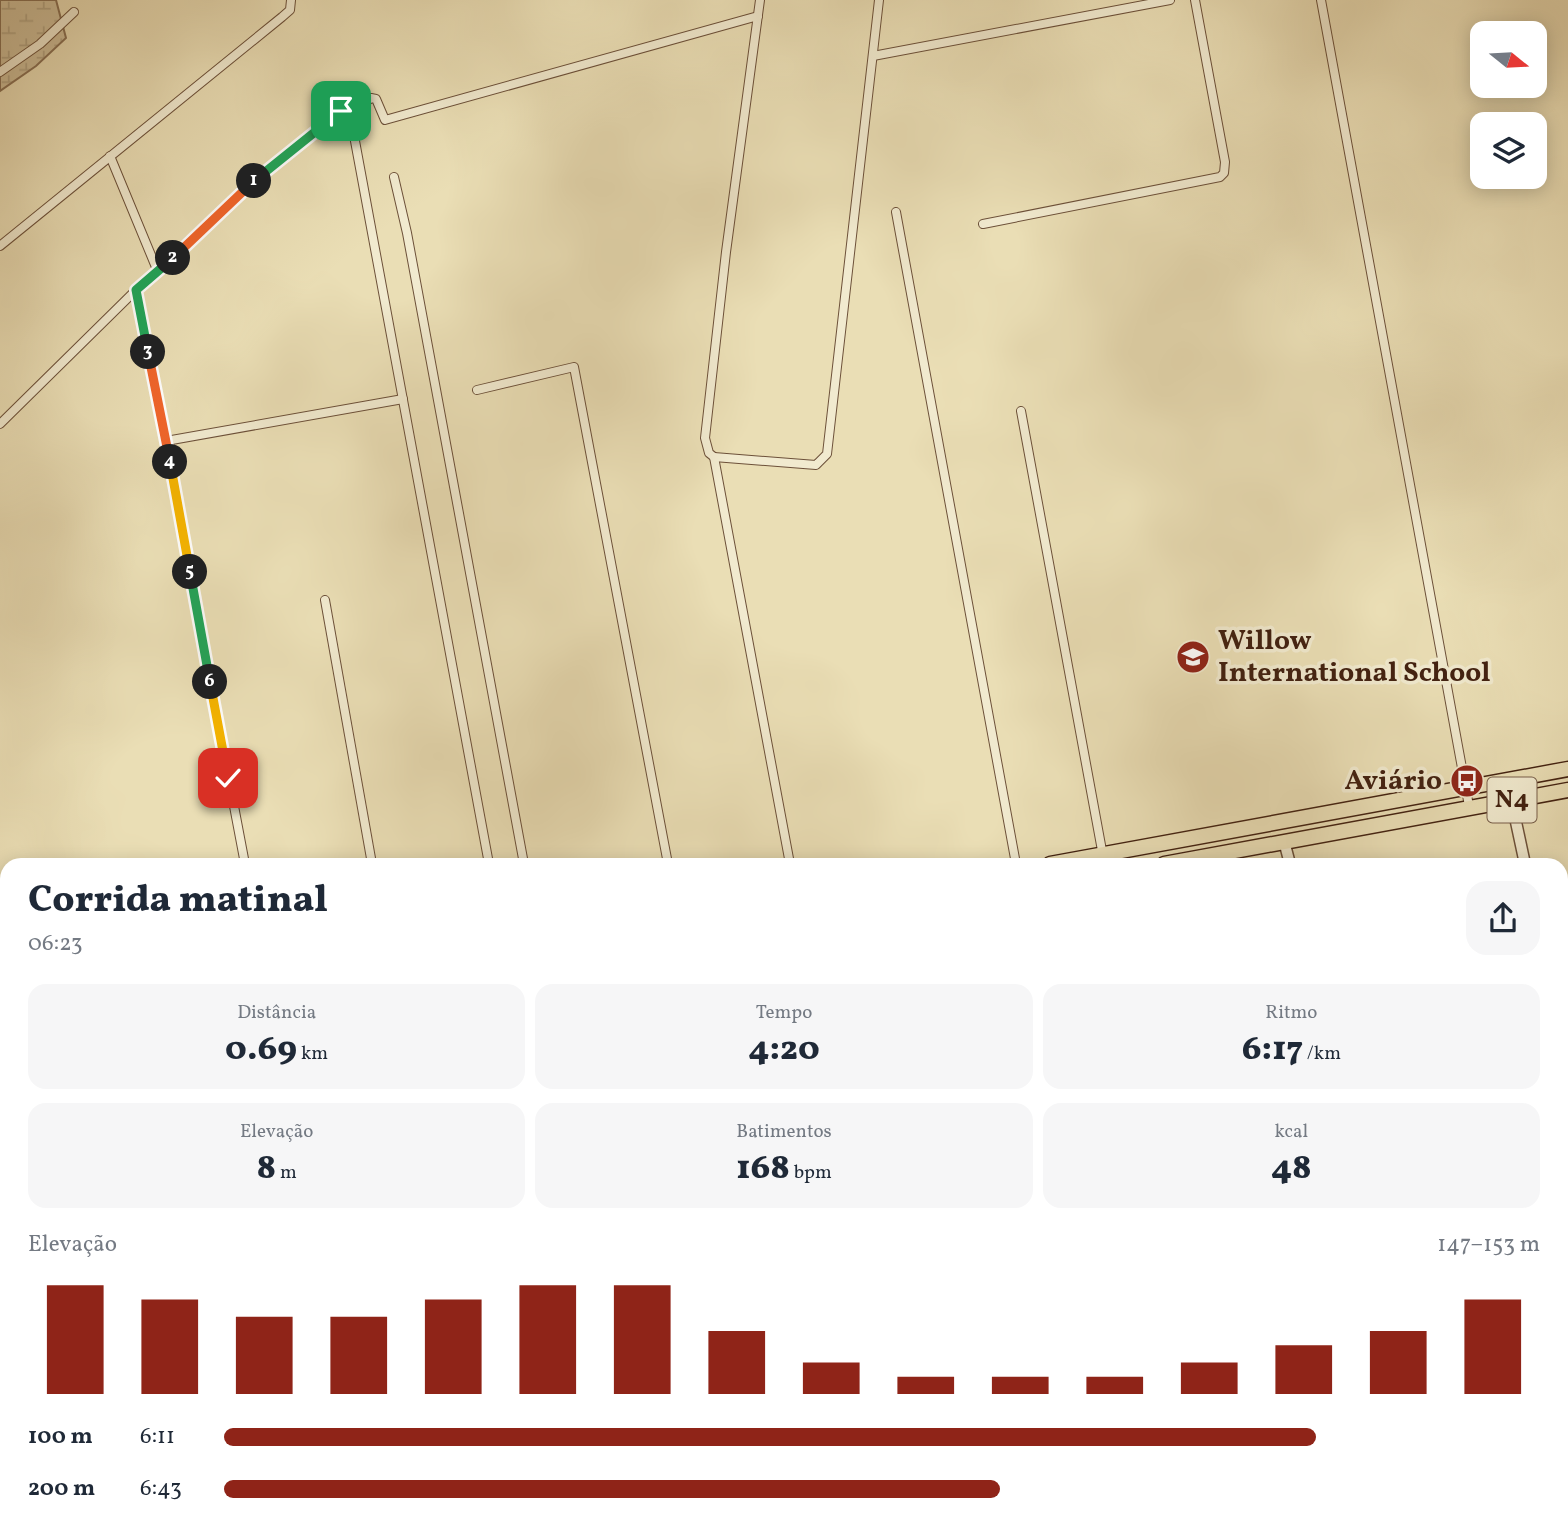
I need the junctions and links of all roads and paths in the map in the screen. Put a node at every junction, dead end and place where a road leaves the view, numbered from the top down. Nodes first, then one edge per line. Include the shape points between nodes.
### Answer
1 (291, 0) edge
2 (760, 0) edge
3 (879, 0) edge
4 (1170, 0) edge
5 (1195, 0) edge
6 (1321, 0) edge
7 (1122, 4) edge
8 (74, 12) dead end
9 (758, 16) junction
10 (873, 56) junction
11 (0, 72) edge
12 (350, 114) junction
13 (110, 156) junction
14 (394, 177) dead end
15 (896, 212) dead end
16 (983, 224) dead end
17 (0, 246) edge
18 (158, 272) junction
19 (136, 290) junction
20 (477, 390) dead end
21 (403, 399) junction
22 (1021, 411) dead end
23 (0, 424) edge
24 (166, 441) junction
25 (714, 457) junction
26 (325, 600) dead end
27 (1568, 769) edge
28 (1507, 780) junction
29 (1466, 788) junction
30 (1568, 790) edge
31 (1512, 800) junction
32 (1469, 806) junction
33 (1284, 841) junction
34 (1103, 856) junction
35 (244, 858) edge
36 (371, 858) edge
37 (488, 858) edge
38 (523, 858) edge
39 (667, 858) edge
40 (789, 858) edge
41 (1015, 858) edge
42 (1090, 858) edge
43 (1195, 858) edge
44 (1288, 858) edge
45 (1524, 858) edge

1 - 13 street via 290,10
2 - 9 street
3 - 10 street
4 - 7 street
5 - 16 street via 1224,173
6 - 29 street
7 - 10 street
8 - 11 street
9 - 12 street via 385,120 376,99 371,98
9 - 25 street via 705,438
10 - 25 street via 827,454 816,465
12 - 18 street via 341,111 333,116 254,180
12 - 21 street
13 - 17 street
13 - 18 street
14 - 38 street
15 - 41 street
18 - 19 street
19 - 23 street
19 - 24 street
20 - 39 street via 574,367
21 - 24 street
21 - 37 street
22 - 34 street
24 - 35 street
25 - 40 street
26 - 36 street
27 - 28 highway, N4
28 - 29 highway, N4
28 - 31 street
29 - 32 street
29 - 34 highway, N4
30 - 31 highway, N4
31 - 32 highway, N4
31 - 45 street
32 - 33 highway, N4
33 - 43 highway, N4
33 - 44 street
34 - 42 highway, N4

